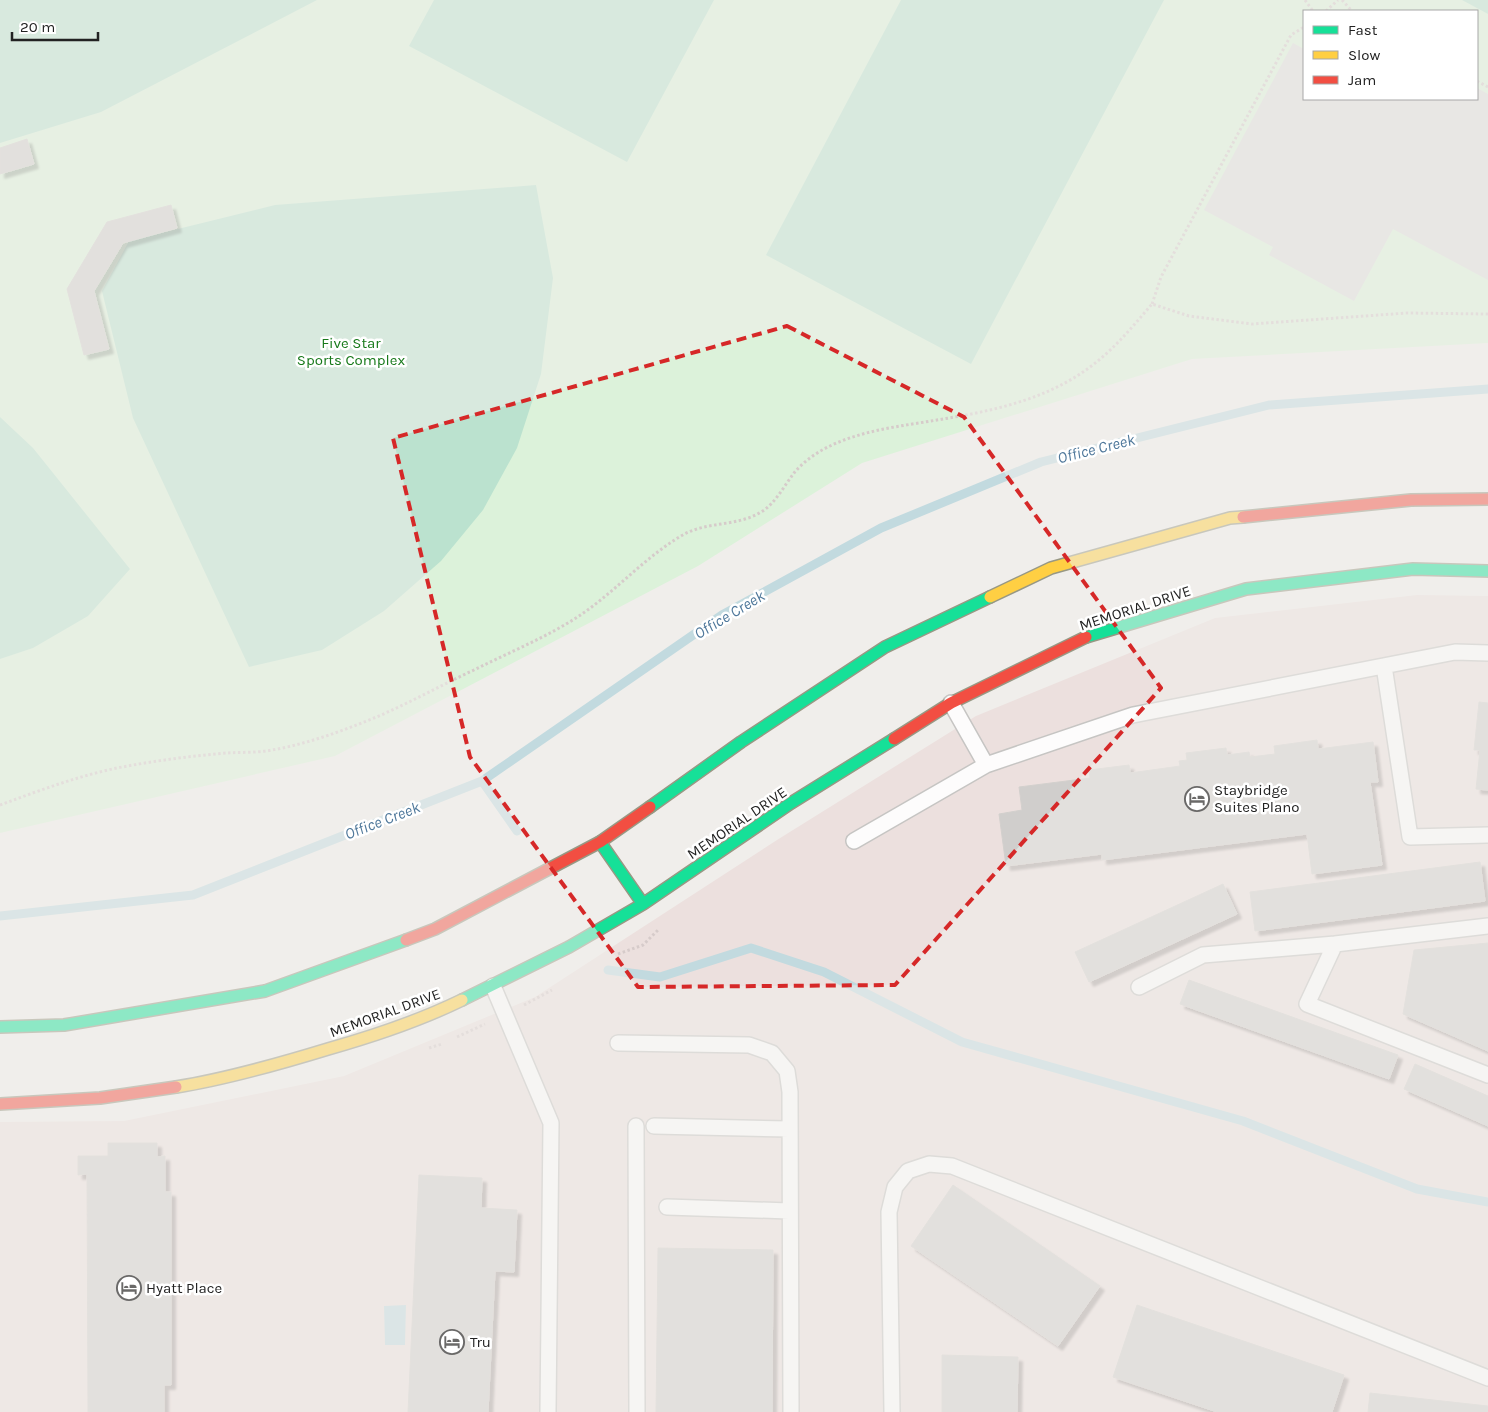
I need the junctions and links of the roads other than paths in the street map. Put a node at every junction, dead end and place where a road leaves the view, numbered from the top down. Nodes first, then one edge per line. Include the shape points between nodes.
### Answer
1 (1488, 499) edge
2 (1488, 571) edge
3 (1488, 653) edge
4 (1384, 666) junction
5 (951, 703) junction
6 (986, 765) junction
7 (1488, 835) edge
8 (600, 842) junction
9 (854, 842) dead end
10 (643, 904) junction
11 (1488, 926) edge
12 (1335, 944) junction
13 (493, 986) junction
14 (1138, 987) dead end
15 (0, 1027) edge
16 (618, 1044) dead end
17 (1488, 1075) edge
18 (0, 1104) edge
19 (636, 1126) dead end
20 (654, 1126) dead end
21 (789, 1129) junction
22 (667, 1207) dead end
23 (790, 1211) junction
24 (1488, 1378) edge
25 (548, 1412) edge
26 (637, 1412) edge
27 (791, 1412) edge
28 (892, 1412) edge

1 - 8 street via 1411,500 1230,518 1050,568 885,646
2 - 5 street, MEMORIAL DRIVE via 1413,569 1246,589 1090,635
3 - 4 lane via 1455,652
4 - 6 lane via 1133,715
4 - 7 lane via 1410,837
5 - 6 lane
5 - 10 street, MEMORIAL DRIVE via 791,804
6 - 9 lane
8 - 10 street
8 - 15 street via 435,929 265,992 64,1025
10 - 13 street, MEMORIAL DRIVE
11 - 12 lane
12 - 14 lane via 1203,955
12 - 17 lane via 1307,1004
13 - 18 street, MEMORIAL DRIVE via 432,1015 266,1067 194,1084 100,1098
13 - 25 lane via 551,1123
16 - 21 lane via 749,1045 772,1053 787,1071
19 - 26 lane
20 - 21 lane
21 - 23 lane
22 - 23 lane
23 - 27 lane
24 - 28 lane via 952,1166 929,1164 908,1171 895,1187 889,1212

